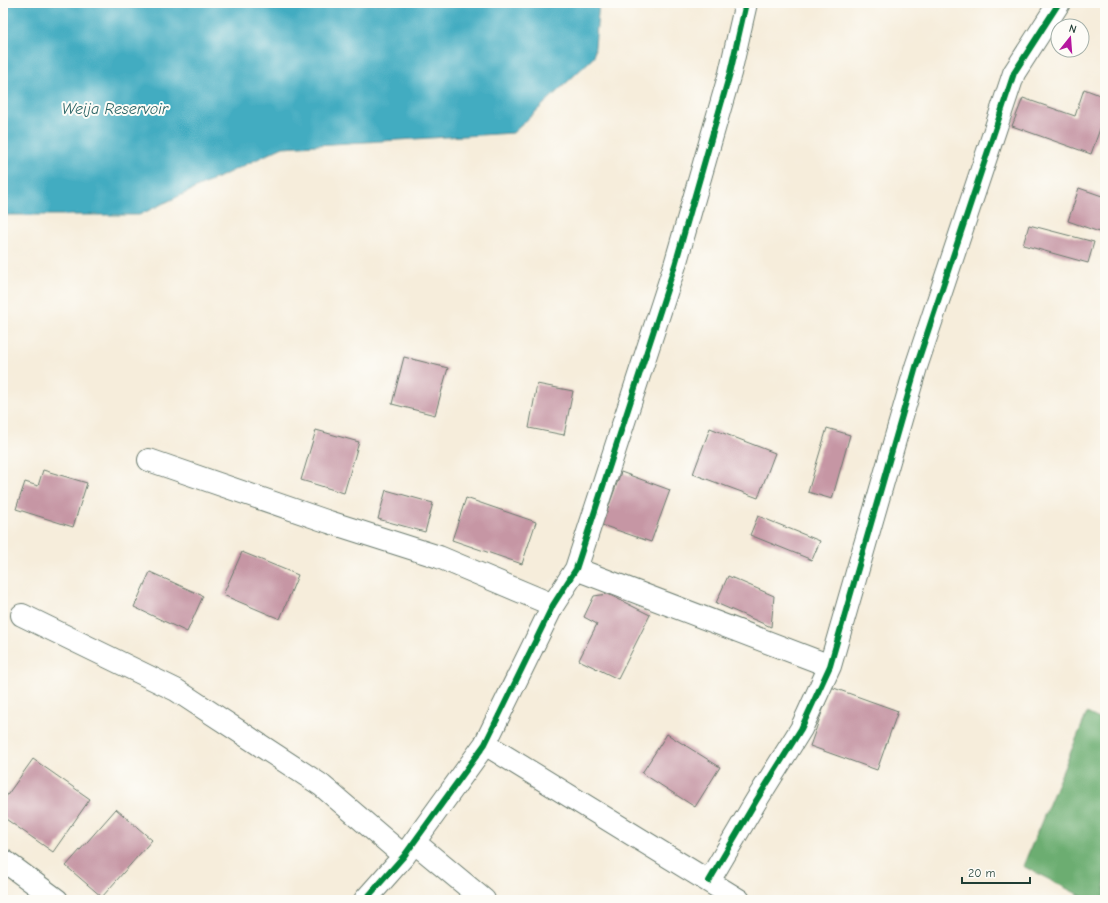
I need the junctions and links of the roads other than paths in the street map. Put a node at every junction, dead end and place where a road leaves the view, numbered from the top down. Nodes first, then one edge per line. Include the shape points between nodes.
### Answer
1 (746, 3) edge
2 (1059, 3) edge
3 (149, 460) dead end
4 (576, 569) junction
5 (553, 605) junction
6 (22, 614) dead end
7 (830, 666) junction
8 (485, 744) junction
9 (409, 849) junction
10 (3, 860) edge
11 (709, 881) junction
12 (57, 900) edge
13 (365, 900) edge
14 (484, 900) edge
15 (739, 900) edge

1 - 4 street via 730,73 675,266
2 - 7 street via 1014,73 916,367
3 - 5 street via 439,557
4 - 5 street
4 - 7 street
5 - 8 street
6 - 9 street via 176,690 321,785
7 - 11 street via 801,729
8 - 9 street
8 - 11 street
9 - 13 street
9 - 14 street
10 - 12 street
11 - 15 street

